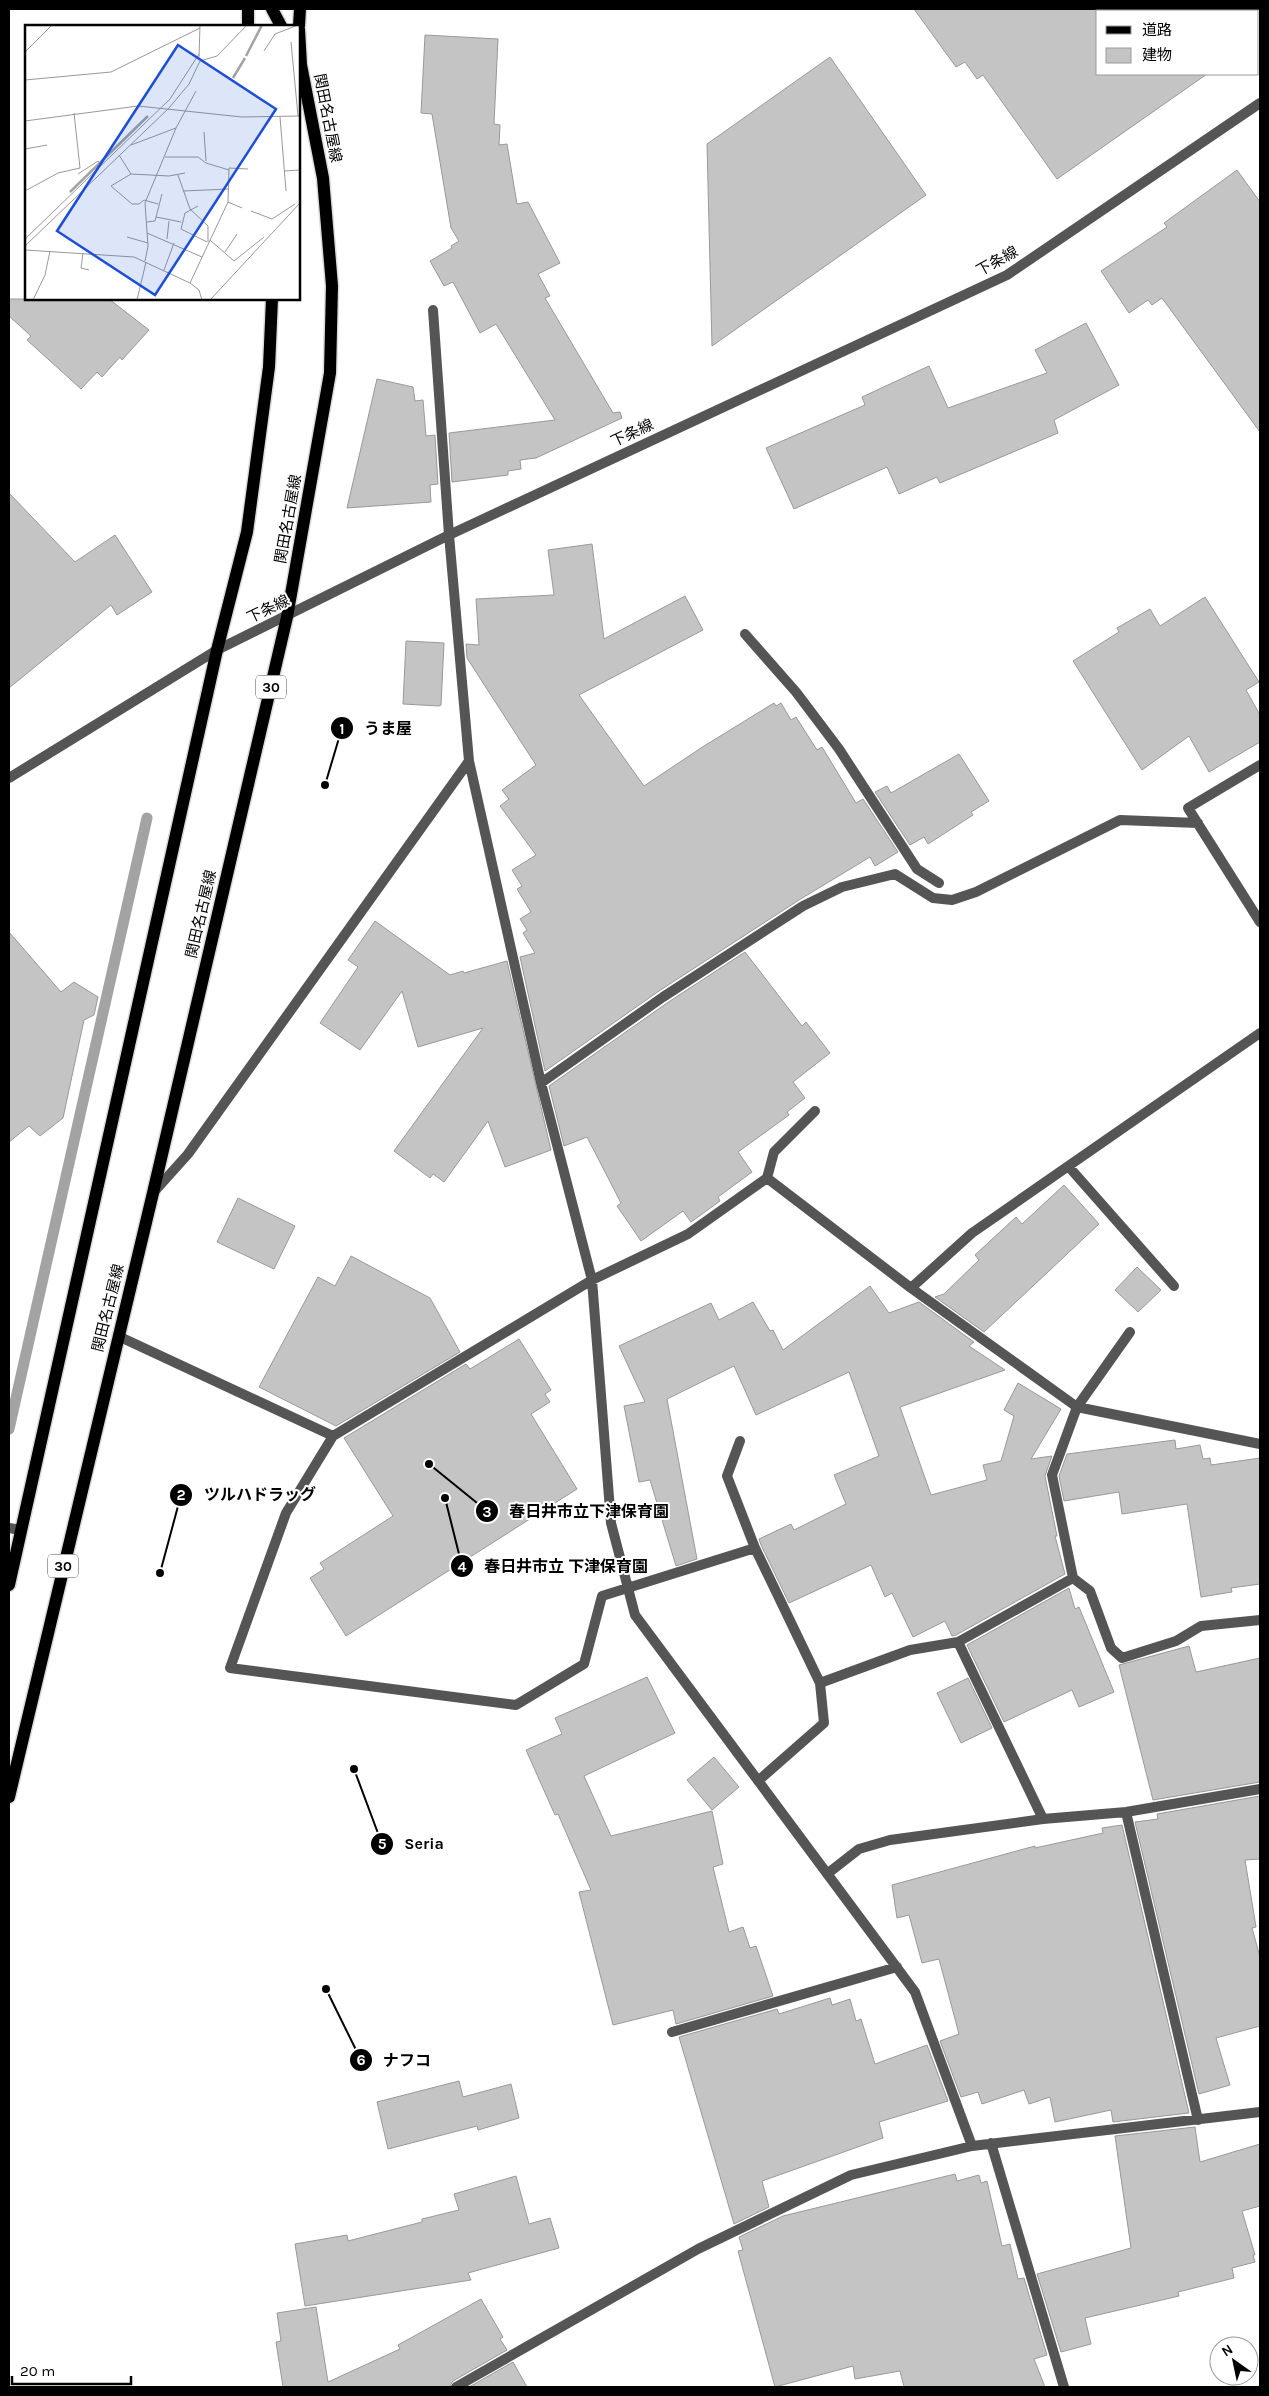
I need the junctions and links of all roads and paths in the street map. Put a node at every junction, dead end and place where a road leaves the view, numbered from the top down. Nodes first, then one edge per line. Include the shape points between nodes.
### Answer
1 (248, 9) edge
2 (272, 9) edge
3 (300, 9) edge
4 (248, 25) edge
5 (280, 25) edge
6 (299, 25) edge
7 (300, 63) edge
8 (1260, 103) edge
9 (272, 300) edge
10 (433, 310) dead end
11 (449, 535) junction
12 (287, 617) junction
13 (745, 634) dead end
14 (217, 650) junction
15 (469, 761) junction
16 (1260, 765) edge
17 (9, 778) edge
18 (1198, 823) junction
19 (917, 869) junction
20 (909, 883) junction
21 (939, 883) dead end
22 (1260, 922) edge
23 (1260, 1033) edge
24 (541, 1083) junction
25 (815, 1111) dead end
26 (1069, 1167) junction
27 (767, 1178) junction
28 (153, 1193) junction
29 (592, 1280) junction
30 (1174, 1286) dead end
31 (911, 1288) junction
32 (1130, 1332) dead end
33 (118, 1336) junction
34 (1077, 1407) junction
35 (332, 1436) junction
36 (740, 1441) dead end
37 (1260, 1444) edge
38 (15, 1529) edge
39 (755, 1548) junction
40 (1073, 1578) junction
41 (9, 1585) edge
42 (628, 1589) junction
43 (1260, 1620) edge
44 (958, 1642) junction
45 (820, 1683) junction
46 (758, 1781) junction
47 (1260, 1789) edge
48 (9, 1797) edge
49 (1126, 1812) junction
50 (1043, 1819) junction
51 (827, 1874) junction
52 (897, 1967) junction
53 (672, 2032) dead end
54 (1260, 2112) edge
55 (1198, 2120) junction
56 (991, 2143) junction
57 (972, 2146) junction
58 (456, 2387) edge
59 (1064, 2387) edge

1 - 4 main road
2 - 5 main road
3 - 6 main road, 関田名古屋線 / 30
7 - 12 main road, 関田名古屋線 / 30 via 323,178 332,286 330,373
8 - 11 street, 下条線 via 1007,275
9 - 14 main road via 269,367 247,532
10 - 11 street
11 - 12 street, 下条線
11 - 15 street
12 - 14 street, 下条線
12 - 28 main road, 関田名古屋線 / 30
13 - 19 street via 796,692 839,749
14 - 17 street, 下条線
14 - 38 main road
15 - 24 street
15 - 28 street via 188,1154
16 - 18 street via 1188,808
18 - 20 street via 1120,820 976,892 952,900 933,898
18 - 22 street
19 - 20 street
19 - 21 street
20 - 24 street via 895,874 842,887 803,906
23 - 26 street
24 - 29 street
25 - 27 street via 774,1152
26 - 30 street
26 - 31 street via 972,1233
27 - 29 street via 688,1234
27 - 31 street
28 - 33 main road, 関田名古屋線 / 30
29 - 35 street
29 - 42 street via 611,1523
31 - 34 street
32 - 34 street
33 - 35 street
33 - 48 main road, 関田名古屋線 / 30
34 - 37 street
34 - 40 street via 1052,1475
35 - 42 street via 286,1514 230,1668 516,1705 584,1664 602,1596
36 - 39 street via 727,1476
38 - 41 main road
39 - 42 street
39 - 45 street
40 - 43 street via 1090,1591 1110,1648 1122,1658 1176,1642 1201,1626
40 - 44 street
42 - 46 street via 635,1615
44 - 45 street via 910,1650
44 - 50 street
45 - 46 street via 824,1723
46 - 51 street
47 - 49 street
49 - 50 street
49 - 55 street
50 - 51 street via 890,1840 859,1849
51 - 52 street
52 - 53 street
52 - 57 street via 915,1992
54 - 55 street
55 - 56 street
56 - 57 street
56 - 59 street
57 - 58 street via 851,2175 698,2249

